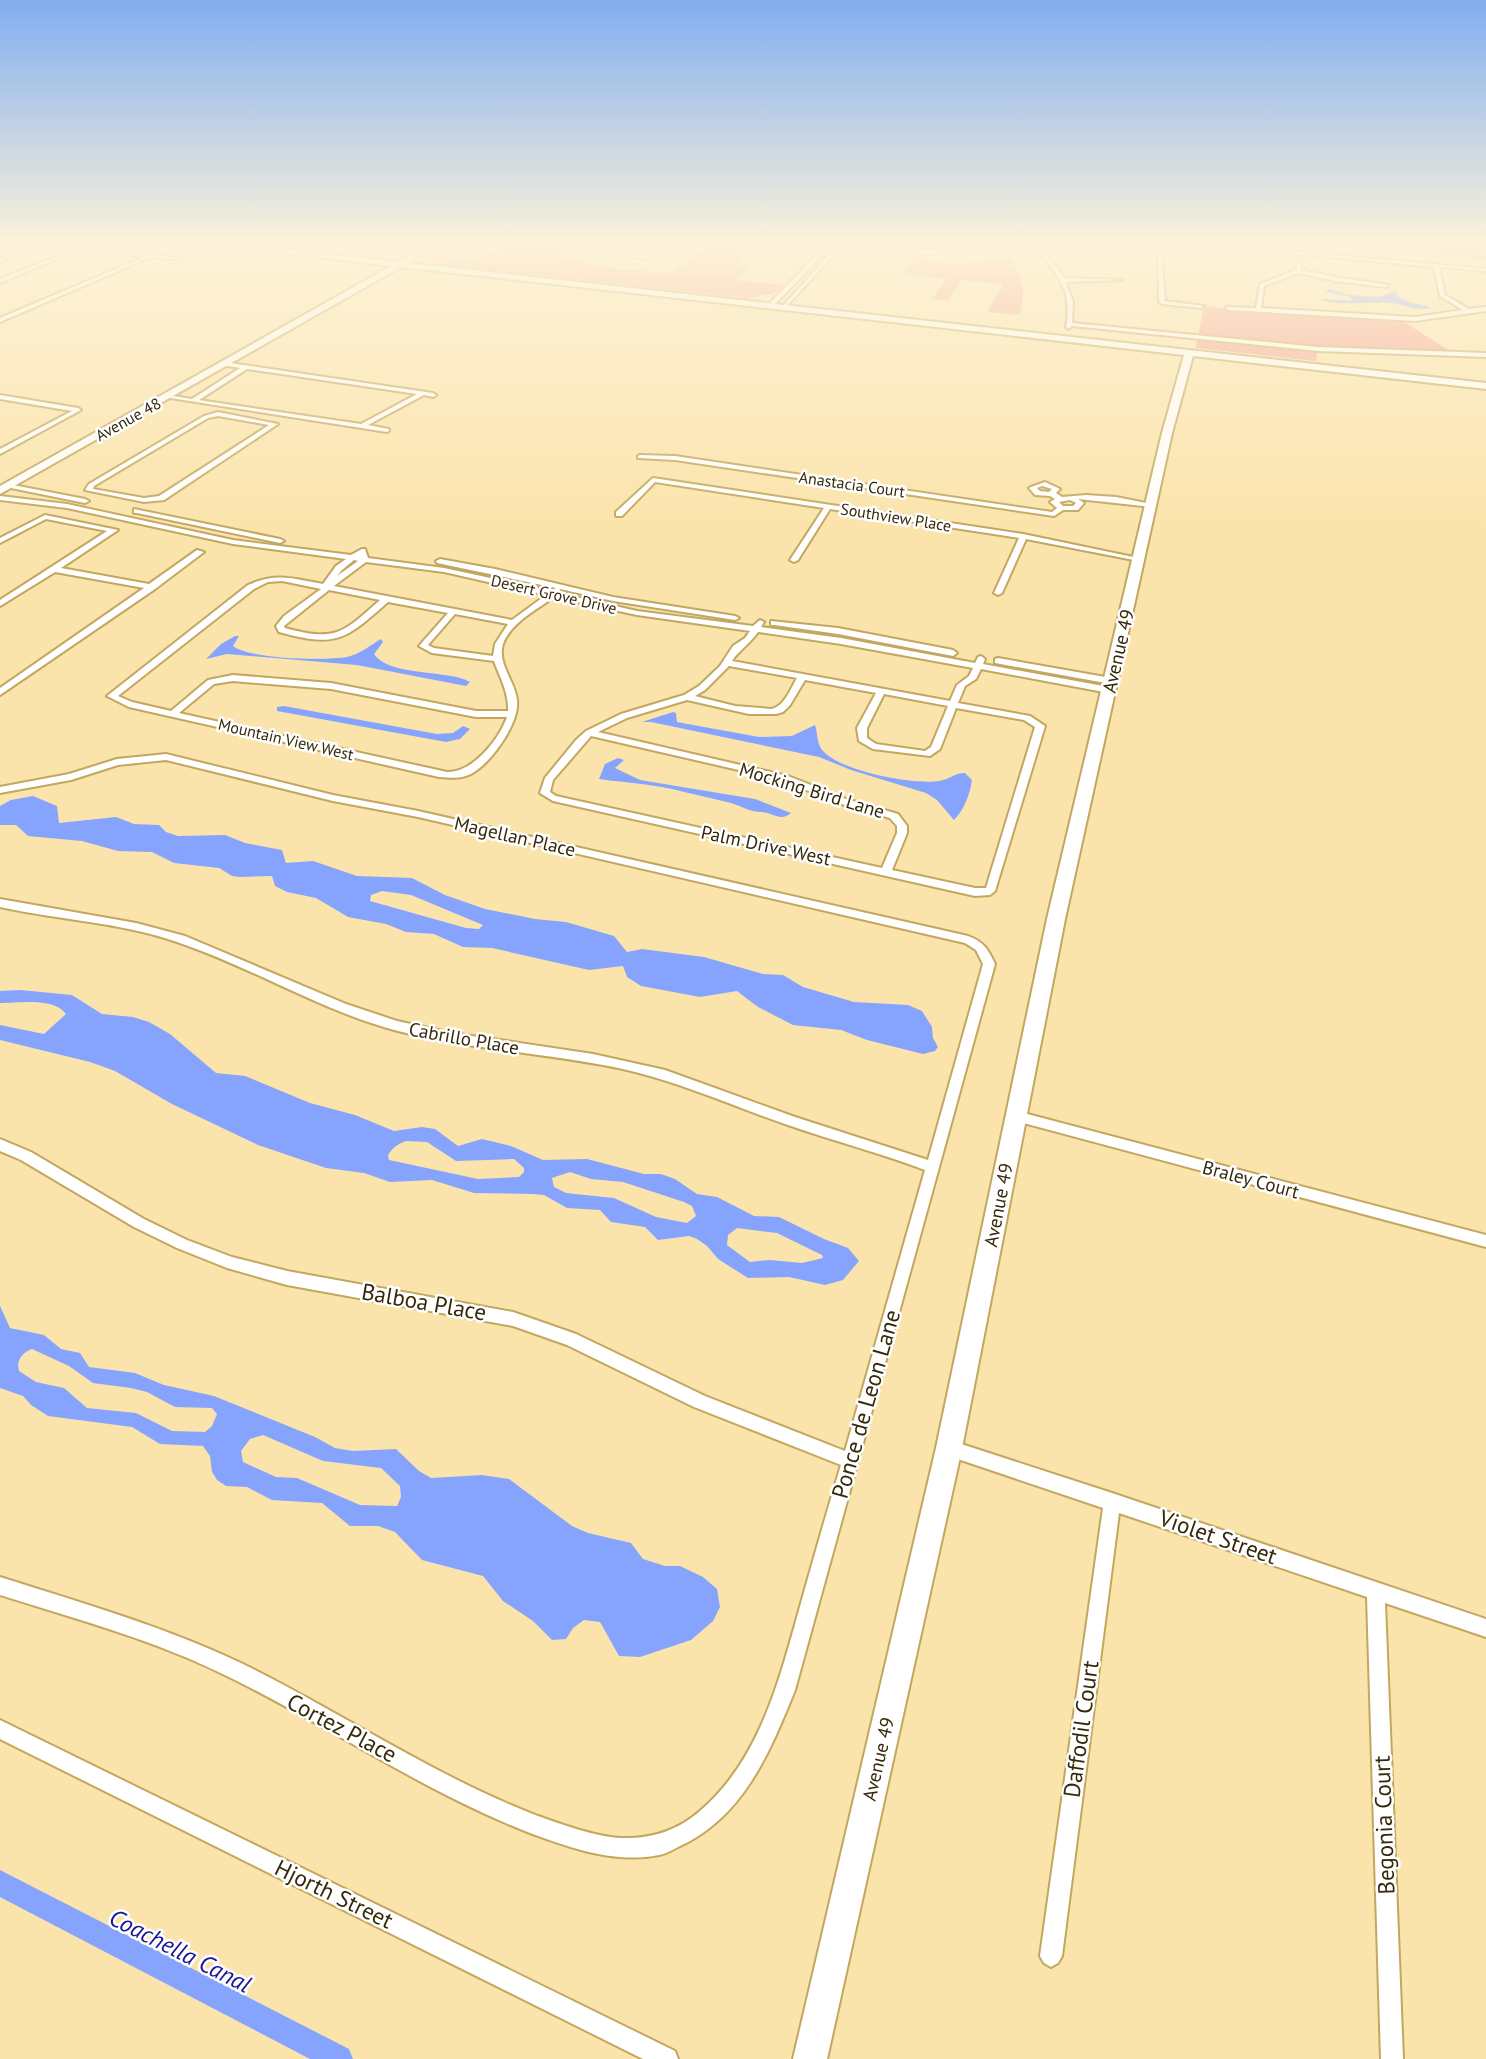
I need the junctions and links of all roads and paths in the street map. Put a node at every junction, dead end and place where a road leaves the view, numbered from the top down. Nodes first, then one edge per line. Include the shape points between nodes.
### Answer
1 (268, 339) edge
2 (1072, 339) edge
3 (1211, 339) edge
4 (1189, 352) junction
5 (1486, 355) edge
6 (224, 364) junction
7 (249, 368) junction
8 (233, 377) joint
9 (1486, 386) edge
10 (422, 394) junction
11 (433, 395) dead end
12 (0, 397) edge
13 (167, 397) junction
14 (10, 399) junction
15 (193, 401) junction
16 (0, 403) edge
17 (362, 426) junction
18 (387, 430) dead end
19 (0, 452) edge
20 (640, 457) dead end
21 (4, 488) edge
22 (117, 494) junction
23 (130, 496) junction
24 (0, 498) edge
25 (77, 500) junction
26 (1077, 501) junction
27 (67, 506) junction
28 (828, 506) junction
29 (111, 507) junction
30 (101, 508) junction
31 (1061, 508) junction
32 (1151, 509) junction
33 (90, 510) junction
34 (608, 511) dead end
35 (623, 517) joint
36 (71, 522) junction
37 (83, 524) junction
38 (1023, 536) junction
39 (0, 541) edge
40 (200, 552) dead end
41 (364, 555) junction
42 (351, 558) junction
43 (794, 559) dead end
44 (1139, 559) junction
45 (54, 569) junction
46 (258, 583) joint
47 (547, 583) junction
48 (152, 587) junction
49 (560, 587) junction
50 (325, 588) junction
51 (538, 591) junction
52 (998, 593) dead end
53 (552, 594) junction
54 (386, 599) junction
55 (0, 604) edge
56 (454, 611) junction
57 (527, 612) junction
58 (514, 623) junction
59 (743, 623) junction
60 (757, 625) junction
61 (736, 648) junction
62 (496, 659) junction
63 (962, 659) junction
64 (980, 662) junction
65 (727, 663) junction
66 (802, 677) junction
67 (961, 685) junction
68 (1110, 685) junction
69 (881, 691) junction
70 (0, 692) edge
71 (687, 697) junction
72 (954, 704) junction
73 (513, 713) junction
74 (173, 714) junction
75 (589, 733) junction
76 (0, 790) edge
77 (886, 871) junction
78 (0, 902) edge
79 (981, 947) joint
80 (1016, 1116) junction
81 (0, 1145) edge
82 (932, 1167) junction
83 (1486, 1241) edge
84 (949, 1448) junction
85 (850, 1461) junction
86 (1112, 1502) junction
87 (0, 1586) edge
88 (1376, 1591) junction
89 (1486, 1629) edge
90 (0, 1729) edge
91 (684, 1833) joint
92 (1051, 1956) dead end
93 (667, 2059) edge
94 (810, 2059) edge
95 (1392, 2059) edge

1 - 6 main road, Avenue 48
2 - 4 main road
3 - 5 street via 1318,349
4 - 9 main road
4 - 32 main road, Avenue 49
6 - 7 street
6 - 13 main road, Avenue 48
7 - 8 street
7 - 10 street
8 - 15 street
10 - 11 street
10 - 17 street
12 - 14 street
13 - 15 street
13 - 21 main road, Avenue 48
14 - 16 street
14 - 19 street via 78,408
15 - 17 street
17 - 18 street
20 - 31 street, Anastacia Court via 675,458 1054,514
21 - 25 street, Desert Grove Drive
22 - 23 street
22 - 23 street via 89,488 206,417 218,414 275,424 161,498
22 - 30 street
23 - 29 street
24 - 27 street, Desert Grove Drive
25 - 27 street
25 - 30 street, Desert Grove Drive
26 - 31 street, Anastacia Court via 1075,508
26 - 31 street via 1055,496 1054,502
26 - 32 street
27 - 33 street, Desert Grove Drive
28 - 35 street, Southview Place via 653,480
28 - 38 street, Southview Place
28 - 43 street
29 - 30 street
29 - 41 street, Desert Grove Drive
30 - 33 street, Desert Grove Drive
30 - 37 street
30 - 42 street, Desert Grove Drive via 233,542
32 - 44 main road, Avenue 49
33 - 36 street
34 - 35 street
36 - 37 street
36 - 39 street via 45,517
37 - 45 street via 114,530
38 - 44 street, Southview Place
38 - 52 street
40 - 48 street
41 - 42 street, Desert Grove Drive
41 - 47 street, Desert Grove Drive via 454,563
41 - 50 street
41 - 51 street, Desert Grove Drive
42 - 50 street
44 - 68 main road, Avenue 49
45 - 48 street
45 - 55 street
46 - 50 street via 274,579
46 - 74 street, Mountain View West via 112,696
47 - 49 street, Desert Grove Drive
47 - 51 street
48 - 70 street
49 - 53 street
49 - 59 street, Desert Grove Drive
50 - 54 street
50 - 54 street via 282,622 282,630 336,639
51 - 53 street, Desert Grove Drive
51 - 57 street via 528,601
53 - 57 street
53 - 59 street, Desert Grove Drive via 648,615
54 - 56 street
56 - 58 street
56 - 62 street via 423,646
57 - 58 street
58 - 62 street via 498,645
59 - 60 street, Desert Grove Drive
59 - 61 street via 733,639
60 - 61 street
60 - 63 street, Desert Grove Drive
61 - 65 street
62 - 73 street via 512,689
63 - 64 street, Desert Grove Drive
63 - 67 street via 956,675
64 - 67 street via 973,677
64 - 68 street, Desert Grove Drive
65 - 66 street
65 - 71 street via 712,681
66 - 69 street
66 - 71 street via 784,706 774,712
67 - 72 street
68 - 80 main road, Avenue 49
69 - 72 street
69 - 72 street via 860,736 873,746 911,754 935,749
71 - 75 street via 624,716
72 - 77 street, Palm Drive West via 1027,718 1040,726 990,891 975,892
73 - 74 street via 476,713 331,686 233,678 211,682
73 - 74 street, Mountain View West via 506,730 466,774 439,774
75 - 77 street, Mocking Bird Lane via 768,774 894,816 902,832
75 - 77 street, Palm Drive West via 548,780 545,793
76 - 79 street, Magellan Place via 117,762 166,757 968,940
78 - 82 street, Cabrillo Place via 132,925 178,938 264,971 322,1001 395,1026 660,1073
79 - 82 street, Ponce de Leon Lane via 989,964
80 - 83 street, Braley Court
80 - 84 main road, Avenue 49
81 - 85 street, Balboa Place via 139,1223 232,1263 287,1278 513,1318 571,1339 701,1402
82 - 85 street, Ponce de Leon Lane
84 - 86 street, Violet Street
84 - 94 main road, Avenue 49
85 - 91 street, Ponce de Leon Lane via 774,1721 724,1805
86 - 88 street, Violet Street
86 - 92 street, Daffodil Court
87 - 91 street, Cortez Place via 162,1638 237,1671 352,1736 522,1821 590,1843 630,1850 660,1845
88 - 89 street, Violet Street
88 - 95 street, Begonia Court
90 - 93 street, Hjorth Street

